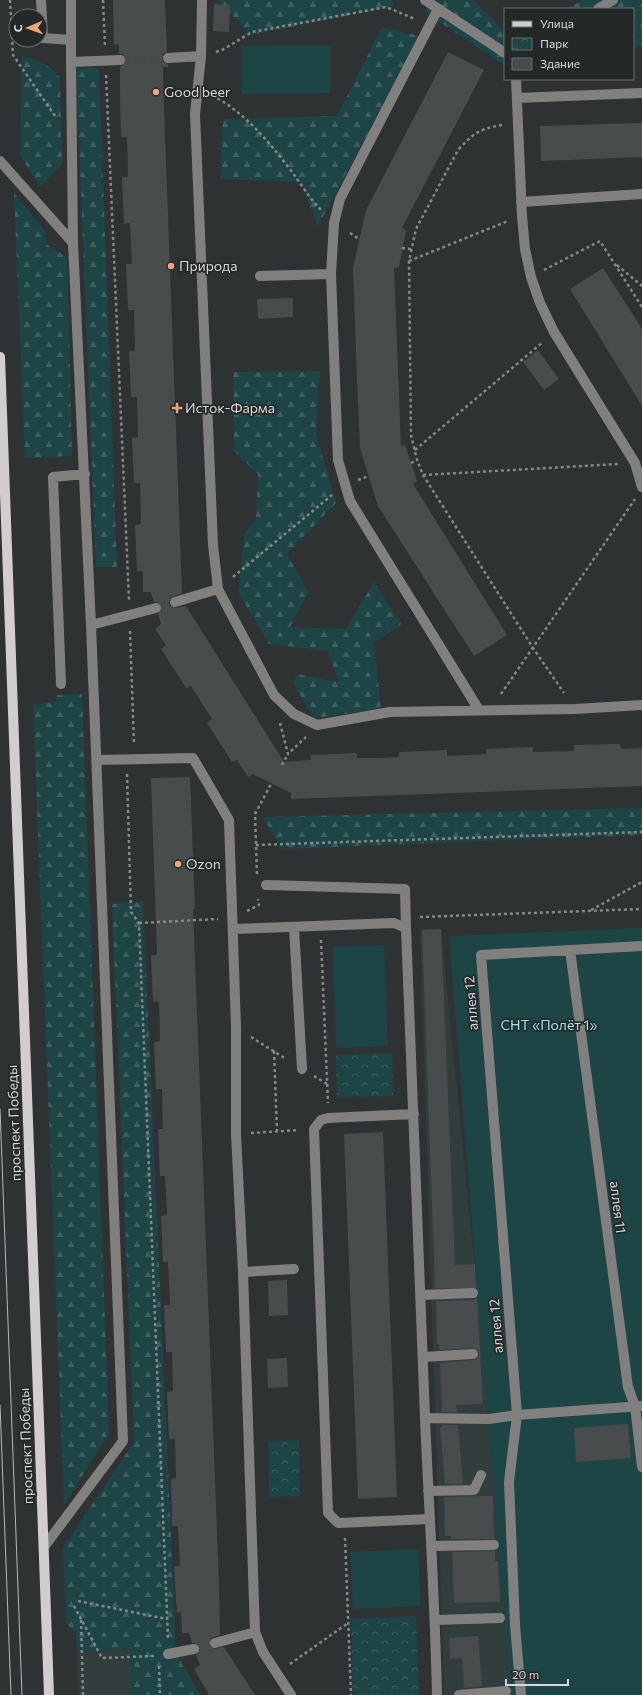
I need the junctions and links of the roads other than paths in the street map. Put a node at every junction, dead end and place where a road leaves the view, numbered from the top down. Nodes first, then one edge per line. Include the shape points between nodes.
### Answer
1 (41, 0) edge
2 (71, 0) edge
3 (202, 0) edge
4 (425, 0) edge
5 (613, 0) edge
6 (600, 8) edge
7 (438, 9) junction
8 (71, 40) junction
9 (504, 52) edge
10 (201, 56) junction
11 (168, 58) tunnel mouth
12 (120, 60) tunnel mouth
13 (71, 62) junction
14 (516, 80) edge
15 (642, 93) edge
16 (518, 98) junction
17 (0, 161) edge
18 (642, 194) edge
19 (521, 202) junction
20 (73, 243) junction
21 (330, 274) junction
22 (260, 276) dead end
23 (0, 357) edge
24 (85, 474) junction
25 (640, 491) edge
26 (218, 589) junction
27 (175, 602) tunnel mouth
28 (156, 608) tunnel mouth
29 (91, 625) junction
30 (61, 684) dead end
31 (642, 705) edge
32 (478, 710) junction
33 (97, 760) junction
34 (266, 885) dead end
35 (294, 927) junction
36 (406, 928) junction
37 (233, 929) junction
38 (642, 946) edge
39 (570, 950) junction
40 (302, 1068) road end
41 (414, 1114) junction
42 (294, 1269) dead end
43 (243, 1272) junction
44 (472, 1293) dead end
45 (421, 1295) junction
46 (473, 1354) dead end
47 (423, 1357) junction
48 (638, 1406) edge
49 (517, 1415) junction
50 (425, 1418) junction
51 (642, 1468) edge
52 (481, 1475) dead end
53 (428, 1491) junction
54 (430, 1519) junction
55 (494, 1545) dead end
56 (432, 1546) junction
57 (44, 1547) junction
58 (500, 1618) dead end
59 (435, 1620) junction
60 (255, 1632) junction
61 (215, 1643) tunnel mouth
62 (194, 1649) tunnel mouth
63 (163, 1655) road end
64 (506, 1691) dead end
65 (49, 1695) edge
66 (290, 1695) edge
67 (437, 1695) edge
68 (459, 1695) edge
69 (521, 1695) edge

1 - 8 street via 43,38
2 - 8 street
3 - 10 street
4 - 7 street
5 - 6 street
7 - 9 street
7 - 21 street via 340,198 334,222
8 - 13 street
10 - 11 street
10 - 26 street via 195,114 213,545
12 - 13 street
13 - 20 street
14 - 16 street
15 - 16 street
16 - 19 street
17 - 20 street
18 - 19 street
19 - 25 street via 524,249 540,303 554,332 635,463
20 - 24 street
21 - 22 street
21 - 32 street via 338,460 344,484 350,501
23 - 57 main road, проспект Победы
24 - 29 street
24 - 30 street via 53,477
26 - 27 street
26 - 32 street via 274,695 294,714 318,725 390,712
28 - 29 street
29 - 33 street
31 - 32 street
33 - 37 street via 193,758 229,820
33 - 57 street via 123,1441
34 - 36 street via 405,889
35 - 36 street via 394,924
35 - 37 street
35 - 40 street
36 - 41 street
37 - 43 street via 236,1134
38 - 39 street
39 - 48 street, аллея 11 via 628,1387
39 - 49 street, аллея 12 via 481,954
41 - 45 street
41 - 54 street via 328,1118 321,1120 314,1129 328,1512 338,1523
42 - 43 street
43 - 60 street
44 - 45 street
45 - 47 street
46 - 47 street
47 - 50 street
48 - 49 street
48 - 51 street, аллея 11
49 - 50 street via 489,1419
49 - 69 street, аллея 12 via 509,1482 515,1625
50 - 53 street
52 - 53 street via 474,1490
53 - 54 street
54 - 56 street
55 - 56 street
56 - 59 street
57 - 65 main road, проспект Победы
58 - 59 street
59 - 67 street
60 - 61 street
60 - 66 street via 262,1652
62 - 63 street
64 - 68 street

